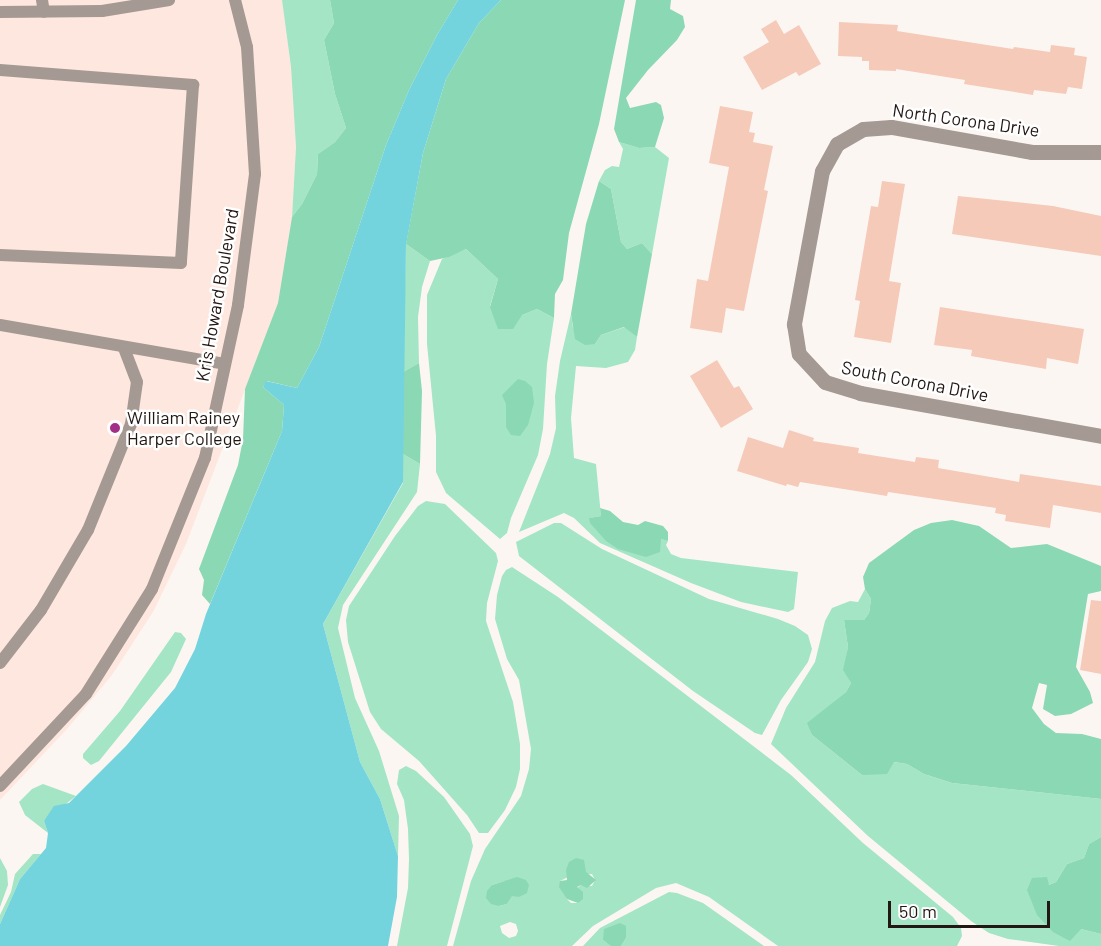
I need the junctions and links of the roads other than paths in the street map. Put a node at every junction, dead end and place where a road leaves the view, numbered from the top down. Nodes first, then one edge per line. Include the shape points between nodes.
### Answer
1 (169, 0) edge
2 (235, 0) edge
3 (101, 5) edge
4 (43, 6) edge
5 (0, 12) edge
6 (0, 70) edge
7 (1101, 152) edge
8 (812, 218) joint
9 (0, 255) edge
10 (0, 325) edge
11 (124, 348) junction
12 (225, 364) junction
13 (1101, 436) edge
14 (0, 663) edge
15 (0, 786) edge

1 - 3 lane
2 - 12 lane, Kris Howard Boulevard via 247,47 255,174 238,305
3 - 4 lane
4 - 5 lane
6 - 9 lane via 193,85 181,263
7 - 8 street, North Corona Drive via 1032,152 891,127 863,129 837,144 822,171
8 - 13 street, South Corona Drive via 794,324 799,354 825,382 860,393
10 - 11 lane
11 - 12 lane
11 - 14 lane via 137,382 131,424 88,530 41,609
12 - 15 lane, Kris Howard Boulevard via 205,458 152,588 86,694

